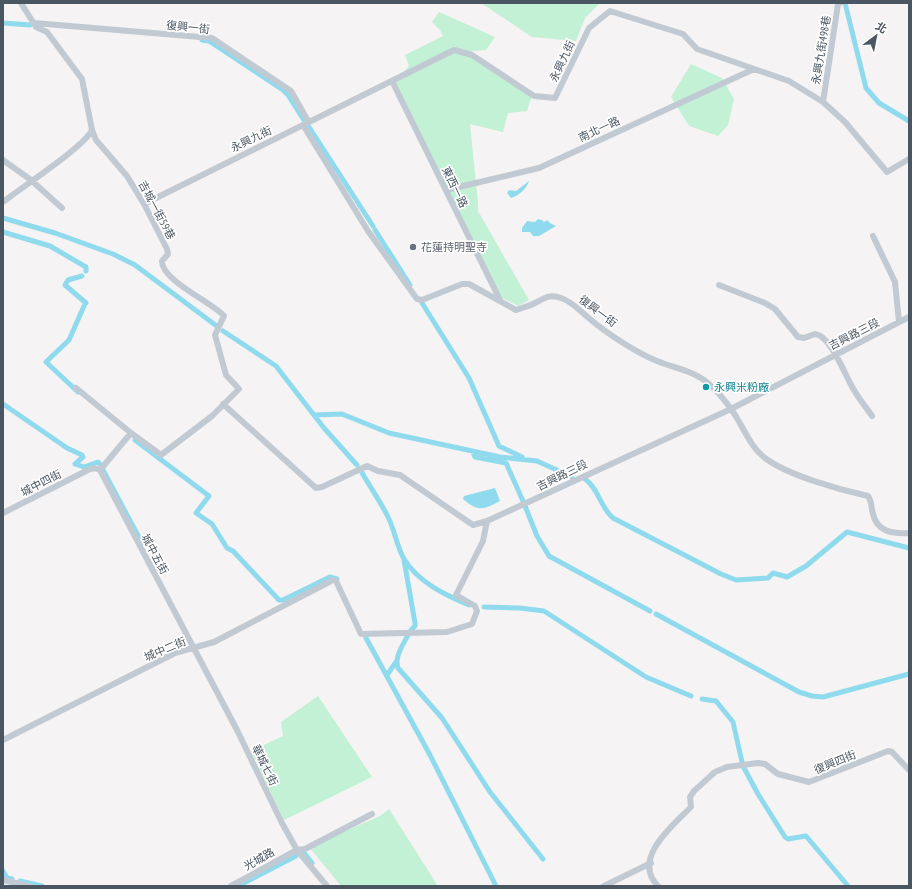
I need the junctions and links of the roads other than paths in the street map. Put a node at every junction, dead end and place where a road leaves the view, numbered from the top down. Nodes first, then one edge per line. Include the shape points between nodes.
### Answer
1 (21, 3) edge
2 (840, 3) edge
3 (34, 23) junction
4 (754, 69) junction
5 (392, 81) junction
6 (823, 102) junction
7 (306, 123) junction
8 (92, 130) junction
9 (3, 160) edge
10 (909, 160) edge
11 (30, 180) junction
12 (446, 190) junction
13 (3, 202) edge
14 (144, 204) junction
15 (62, 208) dead end
16 (873, 236) dead end
17 (719, 285) dead end
18 (500, 301) junction
19 (909, 317) edge
20 (899, 322) junction
21 (836, 355) junction
22 (76, 388) dead end
23 (223, 404) junction
24 (731, 408) junction
25 (872, 416) dead end
26 (131, 433) junction
27 (100, 470) junction
28 (3, 513) edge
29 (487, 521) junction
30 (909, 533) edge
31 (193, 647) junction
32 (3, 740) edge
33 (909, 770) edge
34 (372, 814) dead end
35 (297, 850) junction
36 (651, 863) junction
37 (3, 880) edge
38 (6, 886) edge
39 (29, 886) edge
40 (231, 886) edge
41 (327, 886) edge
42 (604, 886) edge
43 (658, 886) edge

1 - 3 street, 吉城一街59巷
2 - 6 street, 永興九街498巷
3 - 7 street, 復興一街 via 212,38 291,91
3 - 8 street, 吉城一街59巷 via 36,27 47,32 82,79
4 - 5 street, 永興九街 via 697,49 683,34 610,11 589,28 555,98 534,96 472,55 454,50
4 - 6 street, 永興九街 via 789,81
4 - 12 street, 南北一路 via 538,168
5 - 7 street, 永興九街
5 - 12 street, 東西一路
6 - 10 street, 永興九街 via 845,122 886,172
7 - 14 street, 永興九街
7 - 18 street, 復興一街 via 368,231 417,299 422,300 462,284 469,284
8 - 11 street via 78,147
8 - 14 street, 吉城一街59巷 via 99,145 127,176
9 - 11 street
11 - 13 street
11 - 15 street
12 - 18 street, 東西一路
14 - 23 street, 吉城一街59巷 via 167,249 168,254 162,264 171,277 224,316 215,335 226,375 238,389
16 - 20 street via 895,282
17 - 21 street via 775,309 798,337 819,334
18 - 24 street, 復興一街 via 516,310 535,304 542,298 561,298 645,356 704,380
19 - 20 street, 吉興路三段
20 - 21 street, 吉興路三段
21 - 24 street, 吉興路三段
21 - 25 street via 854,390
22 - 26 street
23 - 26 street, 吉城一街59巷 via 212,416 161,455
23 - 29 street via 316,488 322,488 367,466 400,475 473,525
24 - 29 street, 吉興路三段
24 - 30 street, 復興一街 via 756,450 766,459 784,470 868,496 873,516 883,530 890,533
26 - 27 street
27 - 28 street, 城中四街 via 88,470
27 - 31 street, 城中五街
29 - 31 street, 城中二街 via 483,540 456,595 475,606 477,611 472,624 447,632 361,634 336,581 333,580 214,642
31 - 32 street, 城中二街 via 175,653
31 - 35 street, 華城七街
33 - 36 street, 復興四街 via 888,751 809,782 778,774 765,764 758,763 715,772 694,791 690,797 691,807 657,841
34 - 35 street, 光城路 via 305,849
35 - 40 street, 光城路
35 - 41 street, 華城七街
36 - 42 street
36 - 43 street, 復興四街 via 652,879
37 - 38 street
37 - 39 street

